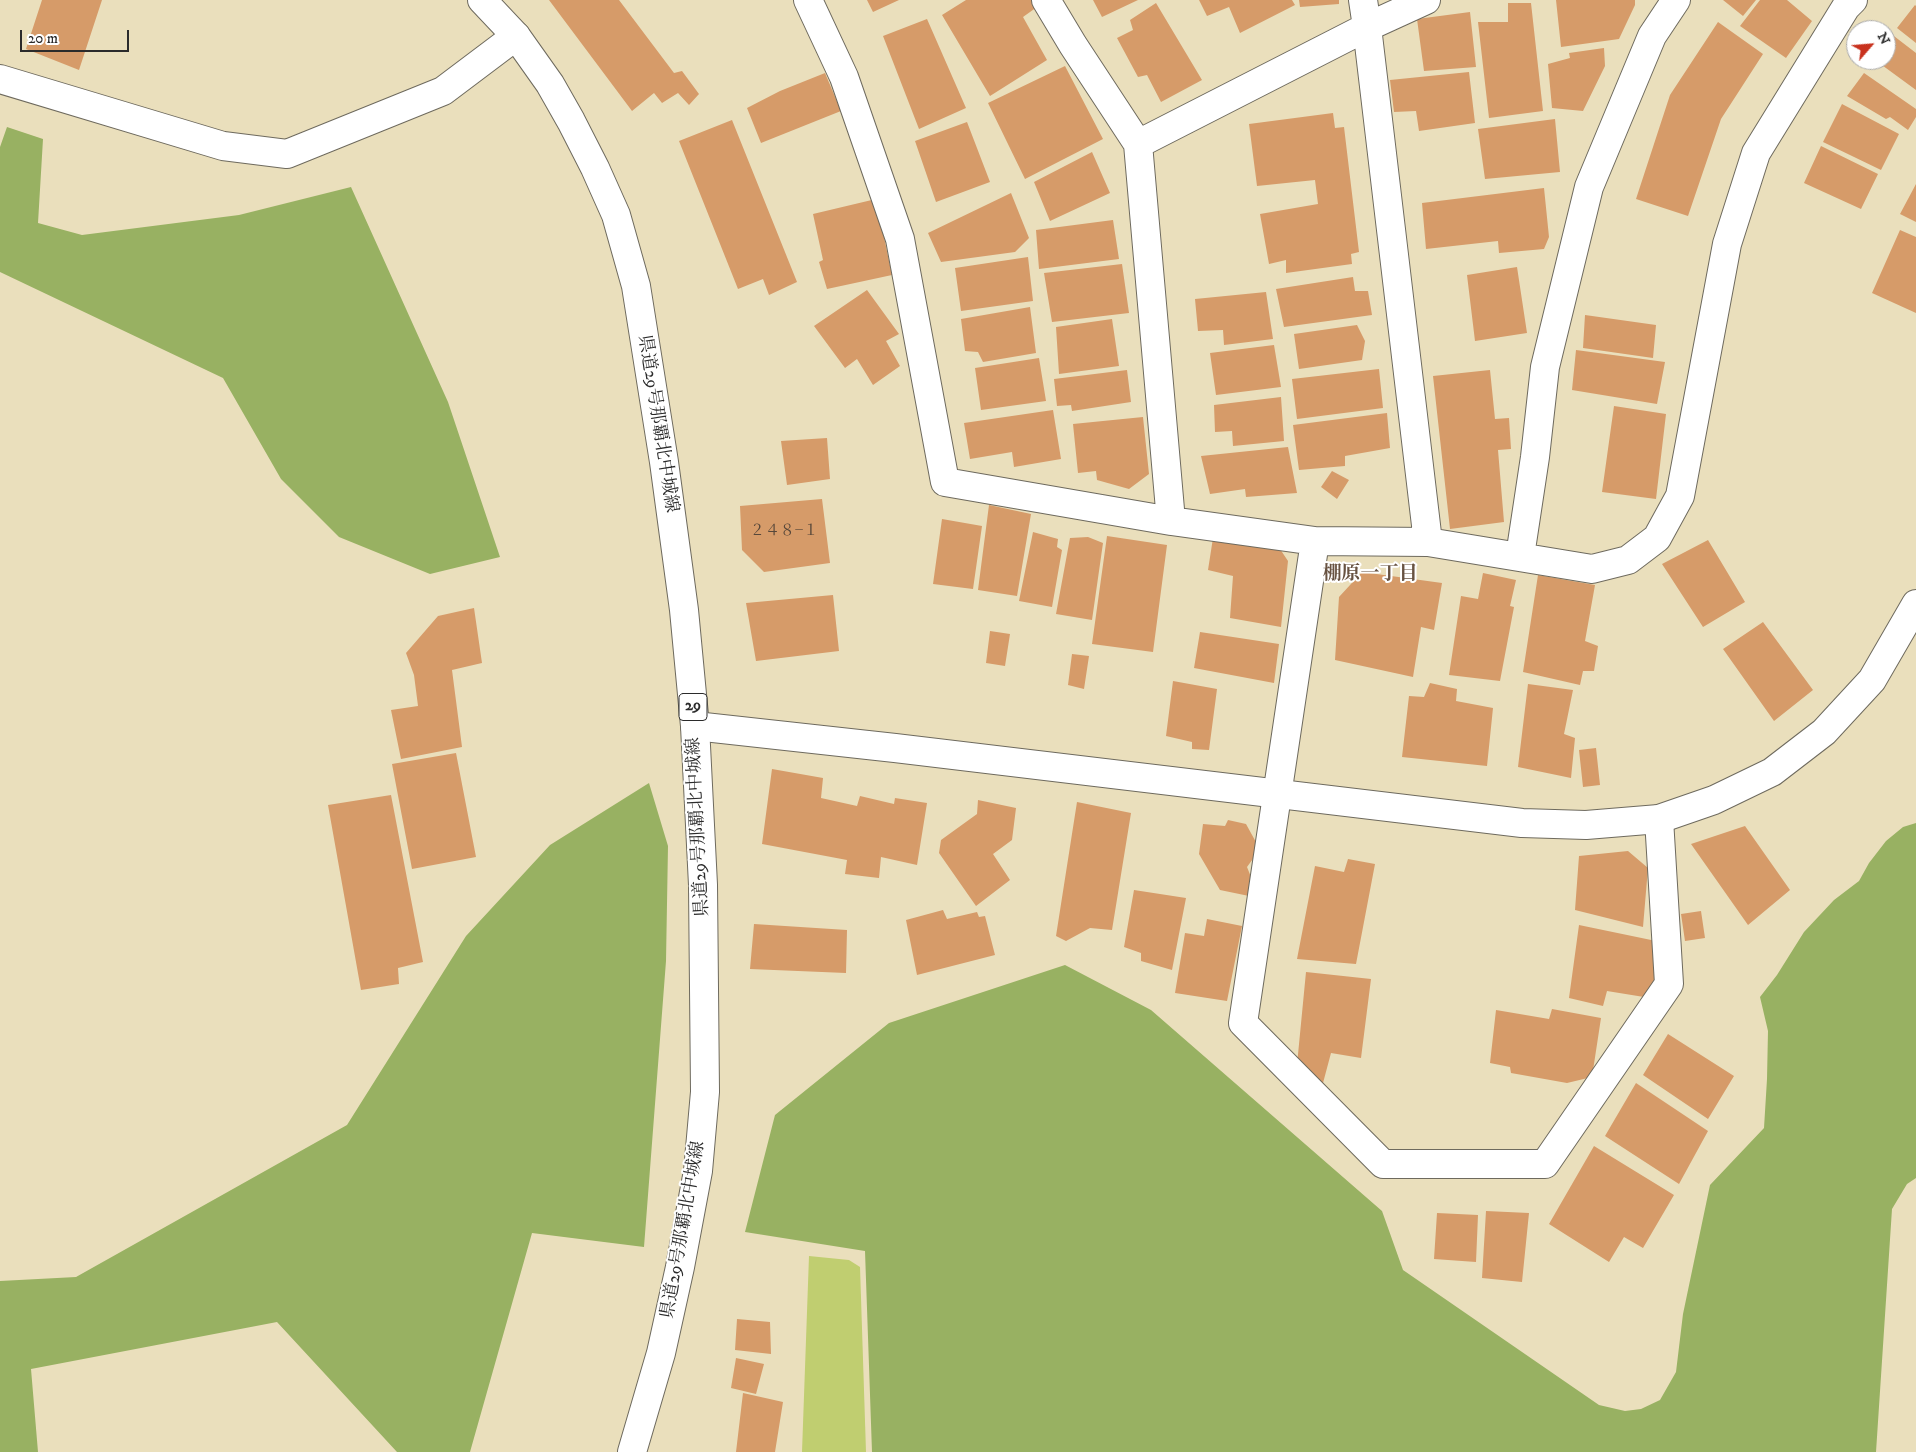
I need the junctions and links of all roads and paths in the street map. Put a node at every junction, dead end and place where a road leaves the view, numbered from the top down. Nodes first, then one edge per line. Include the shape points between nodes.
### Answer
1 (482, 0) edge
2 (808, 0) edge
3 (1046, 0) edge
4 (1362, 0) edge
5 (1426, 0) edge
6 (1676, 0) edge
7 (1853, 0) edge
8 (1367, 27) junction
9 (516, 36) junction
10 (0, 79) edge
11 (1138, 144) junction
12 (1171, 521) junction
13 (1315, 541) junction
14 (1428, 542) junction
15 (1520, 556) junction
16 (1916, 604) edge
17 (695, 726) junction
18 (1278, 794) junction
19 (1659, 820) junction
20 (632, 1452) edge

1 - 9 street, 県道29号那覇北中城線 / 29
2 - 12 street via 844,76 900,240 945,482
3 - 11 street
4 - 8 street
5 - 8 street
6 - 15 street via 1652,36 1589,187 1545,367
7 - 15 street via 1756,153 1727,244 1680,496 1657,538 1628,560 1592,569
8 - 11 street
8 - 14 street
9 - 10 street via 443,91 287,154 223,146
9 - 17 street, 県道29号那覇北中城線 / 29 via 550,84 595,168 616,215 636,286 684,610
11 - 12 street
12 - 13 street
13 - 14 street
13 - 18 street
14 - 15 street
16 - 19 street via 1872,680 1824,732 1772,772 1714,800
17 - 18 street
17 - 20 street, 県道29号那覇北中城線 / 29 via 703,885 704,1102 698,1171 680,1267 661,1353
18 - 19 street via 1522,823 1586,825
18 - 19 street via 1243,1023 1383,1164 1545,1164 1669,984

